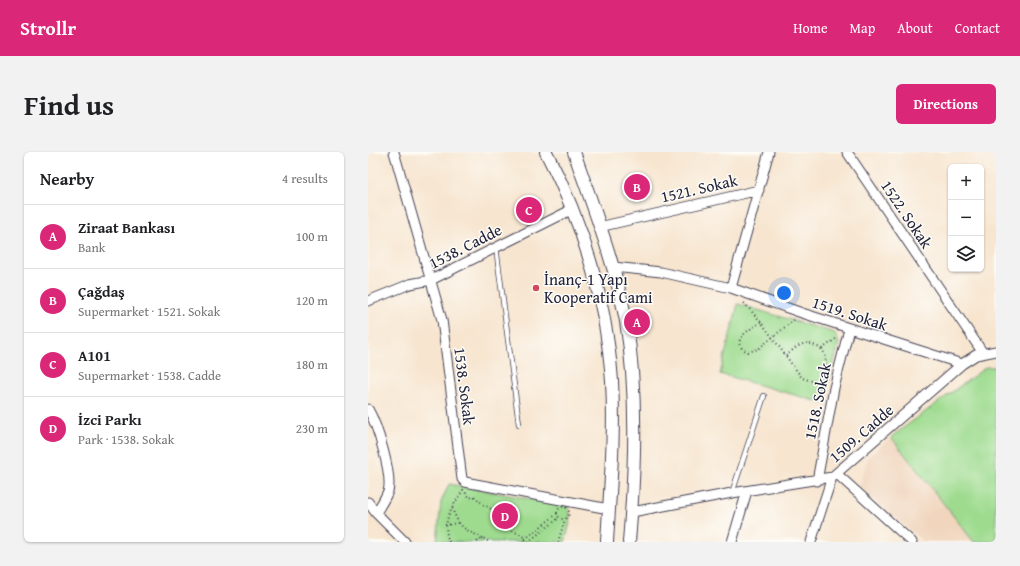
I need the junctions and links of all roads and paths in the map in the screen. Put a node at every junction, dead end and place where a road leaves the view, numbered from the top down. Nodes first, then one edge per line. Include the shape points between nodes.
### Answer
1 (394, 152) edge
2 (546, 152) edge
3 (574, 152) edge
4 (769, 152) edge
5 (847, 152) edge
6 (759, 190) junction
7 (573, 209) junction
8 (599, 227) junction
9 (496, 247) junction
10 (613, 267) junction
11 (431, 280) junction
12 (731, 288) junction
13 (368, 301) edge
14 (802, 313) junction
15 (761, 322) junction
16 (849, 329) junction
17 (773, 337) junction
18 (822, 349) junction
19 (996, 351) edge
20 (983, 353) junction
21 (786, 356) junction
22 (962, 364) junction
23 (816, 383) junction
24 (834, 388) junction
25 (764, 396) dead end
26 (368, 410) edge
27 (519, 424) dead end
28 (835, 475) junction
29 (817, 481) junction
30 (747, 491) junction
31 (732, 493) junction
32 (368, 502) edge
33 (452, 508) junction
34 (609, 509) junction
35 (632, 512) junction
36 (376, 513) junction
37 (557, 514) junction
38 (559, 518) junction
39 (565, 519) junction
40 (458, 523) junction
41 (445, 525) junction
42 (483, 538) junction
43 (525, 539) junction
44 (405, 542) edge
45 (449, 542) edge
46 (477, 542) edge
47 (489, 542) edge
48 (528, 542) edge
49 (558, 542) edge
50 (607, 542) edge
51 (629, 542) edge
52 (732, 542) edge
53 (811, 542) edge
54 (912, 542) edge

1 - 11 street, 1538. Sokak
2 - 7 main road
3 - 8 main road
4 - 6 street
5 - 20 street, 1522. Sokak
6 - 8 street, 1521. Sokak
6 - 12 street
7 - 9 street, 1538. Cadde
7 - 34 main road via 591,261 603,315 612,381
8 - 10 main road
9 - 11 street, 1538. Cadde
9 - 27 lane
10 - 12 street, 1519. Sokak via 661,272
10 - 35 main road via 626,321 634,391
11 - 13 street, 1538. Cadde via 410,284
11 - 34 street, 1538. Sokak via 442,320 462,479 465,482
12 - 14 street, 1519. Sokak
12 - 15 path
14 - 16 street, 1519. Sokak
14 - 17 path
15 - 17 path
15 - 17 path via 742,336 742,346 748,352 758,349
16 - 18 path
16 - 22 street, 1519. Sokak
16 - 24 street, 1518. Sokak
17 - 21 path
18 - 21 path via 806,343
18 - 23 path via 826,356 826,364
19 - 20 street, 1509. Cadde
20 - 22 street, 1509. Cadde
21 - 23 path via 802,378
22 - 28 street, 1509. Cadde
23 - 24 path
24 - 29 street, 1518. Sokak
25 - 31 lane
26 - 36 street via 373,418 388,466 389,490
28 - 29 street, 1509. Cadde
28 - 53 street
28 - 54 street
29 - 30 street, 1509. Cadde
30 - 31 street, 1509. Cadde
30 - 52 street
31 - 35 street, 1509. Cadde
32 - 36 street
33 - 40 path
33 - 41 path
33 - 43 path via 463,490 470,498 474,496 485,506 489,506 510,530
34 - 50 main road
35 - 51 main road
36 - 44 street
37 - 38 path
37 - 39 path via 560,507 566,507 569,514
37 - 43 path
38 - 39 path
38 - 48 path
39 - 49 path
40 - 41 path
40 - 42 path
41 - 45 path
42 - 46 path
42 - 47 path
43 - 48 path

